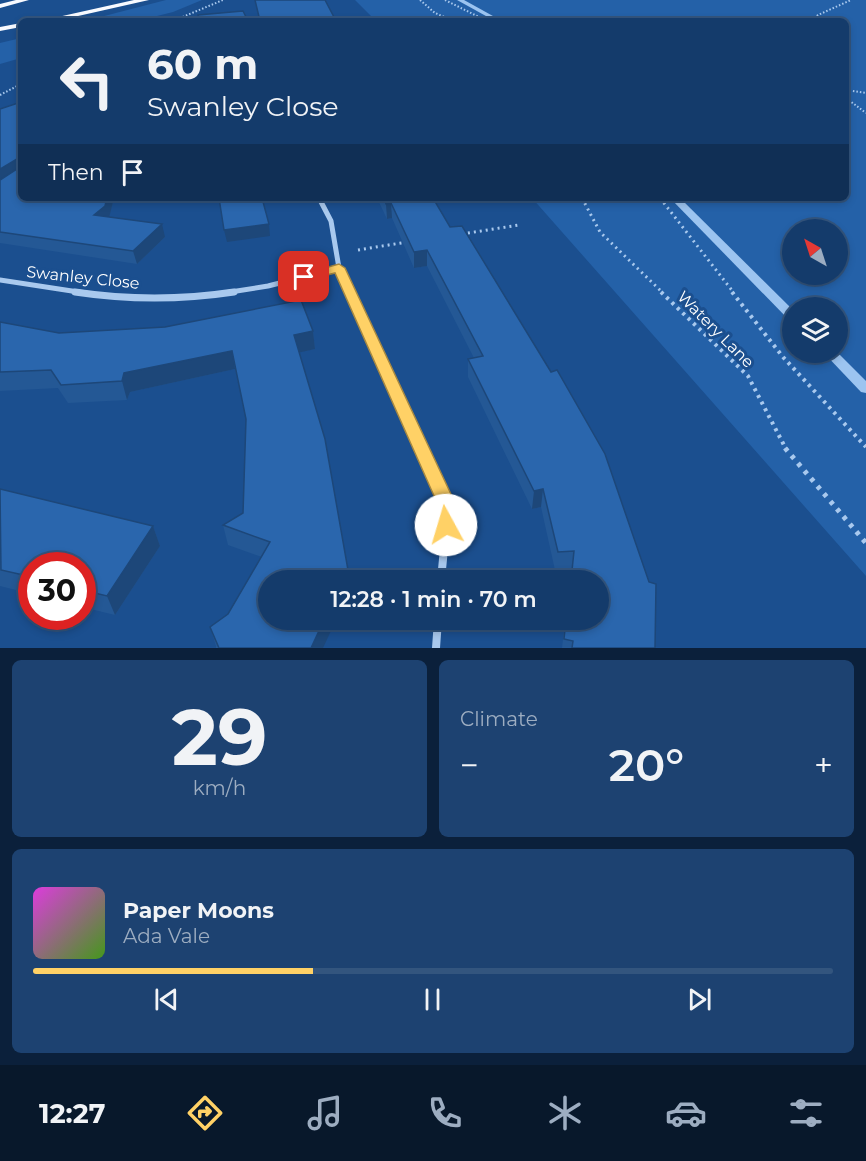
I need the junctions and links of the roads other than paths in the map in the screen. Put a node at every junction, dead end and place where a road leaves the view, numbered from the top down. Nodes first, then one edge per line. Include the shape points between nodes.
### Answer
1 (25, 0) edge
2 (144, 0) edge
3 (0, 6) edge
4 (58, 18) edge
5 (18, 26) edge
6 (0, 29) edge
7 (321, 201) edge
8 (339, 268) junction
9 (0, 280) edge
10 (442, 570) edge
11 (437, 630) edge
12 (436, 648) edge

1 - 3 highway
2 - 4 highway
5 - 6 highway
7 - 8 street via 331,221
8 - 9 street, Swanley Close via 268,286 194,298 110,297
8 - 10 street via 448,507
11 - 12 street

